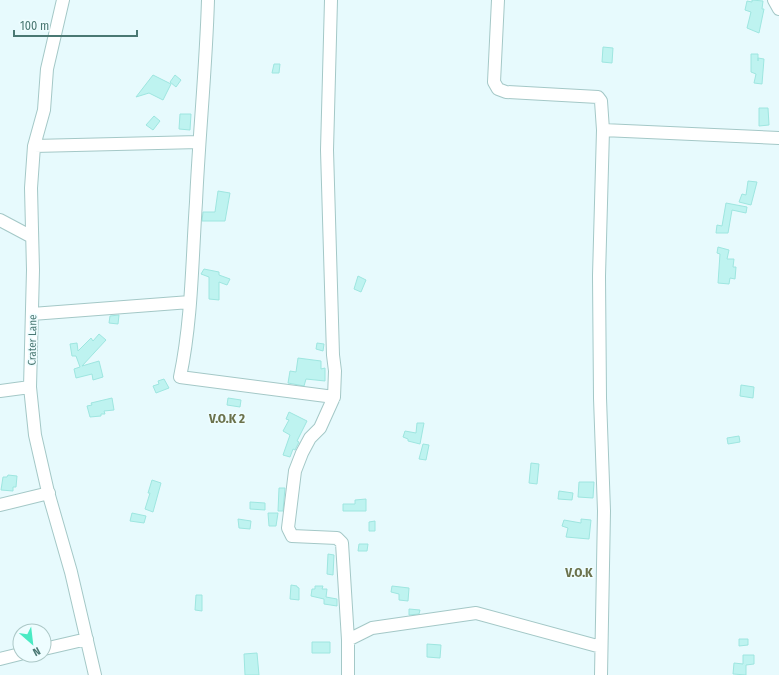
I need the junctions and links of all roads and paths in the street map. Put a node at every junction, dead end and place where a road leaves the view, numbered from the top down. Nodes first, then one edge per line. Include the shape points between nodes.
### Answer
1 (63, 0) edge
2 (208, 0) edge
3 (331, 0) edge
4 (498, 0) edge
5 (774, 0) edge
6 (779, 9) edge
7 (603, 130) junction
8 (779, 138) edge
9 (199, 142) junction
10 (34, 146) junction
11 (0, 220) edge
12 (32, 237) junction
13 (190, 302) junction
14 (32, 314) junction
15 (30, 387) junction
16 (0, 391) edge
17 (334, 397) junction
18 (49, 493) junction
19 (0, 505) edge
20 (87, 639) junction
21 (348, 640) junction
22 (52, 646) edge
23 (601, 647) junction
24 (12, 656) edge
25 (0, 659) edge
26 (95, 675) edge
27 (348, 675) edge
28 (601, 675) edge

1 - 10 street, Crater Lane via 47,69 44,110
2 - 9 street via 206,64
3 - 17 street via 327,150
4 - 7 street via 494,82 498,89 506,92 598,97 601,101
5 - 6 street
7 - 8 street
7 - 23 street via 599,276 604,511
9 - 10 street
9 - 13 street
10 - 12 street, Crater Lane via 31,188
11 - 12 street
12 - 14 street, Crater Lane
13 - 14 street
13 - 17 street via 180,377
14 - 15 street, Crater Lane
15 - 16 street
15 - 18 street, Crater Lane via 35,435
17 - 21 street via 320,428 310,438 302,453 295,471 288,528 292,536 337,538 342,543
18 - 19 street
18 - 20 street, Crater Lane via 72,572
20 - 22 street
20 - 26 street, Crater Lane
21 - 23 street via 372,628 476,613
21 - 27 street
23 - 28 street
24 - 25 street

